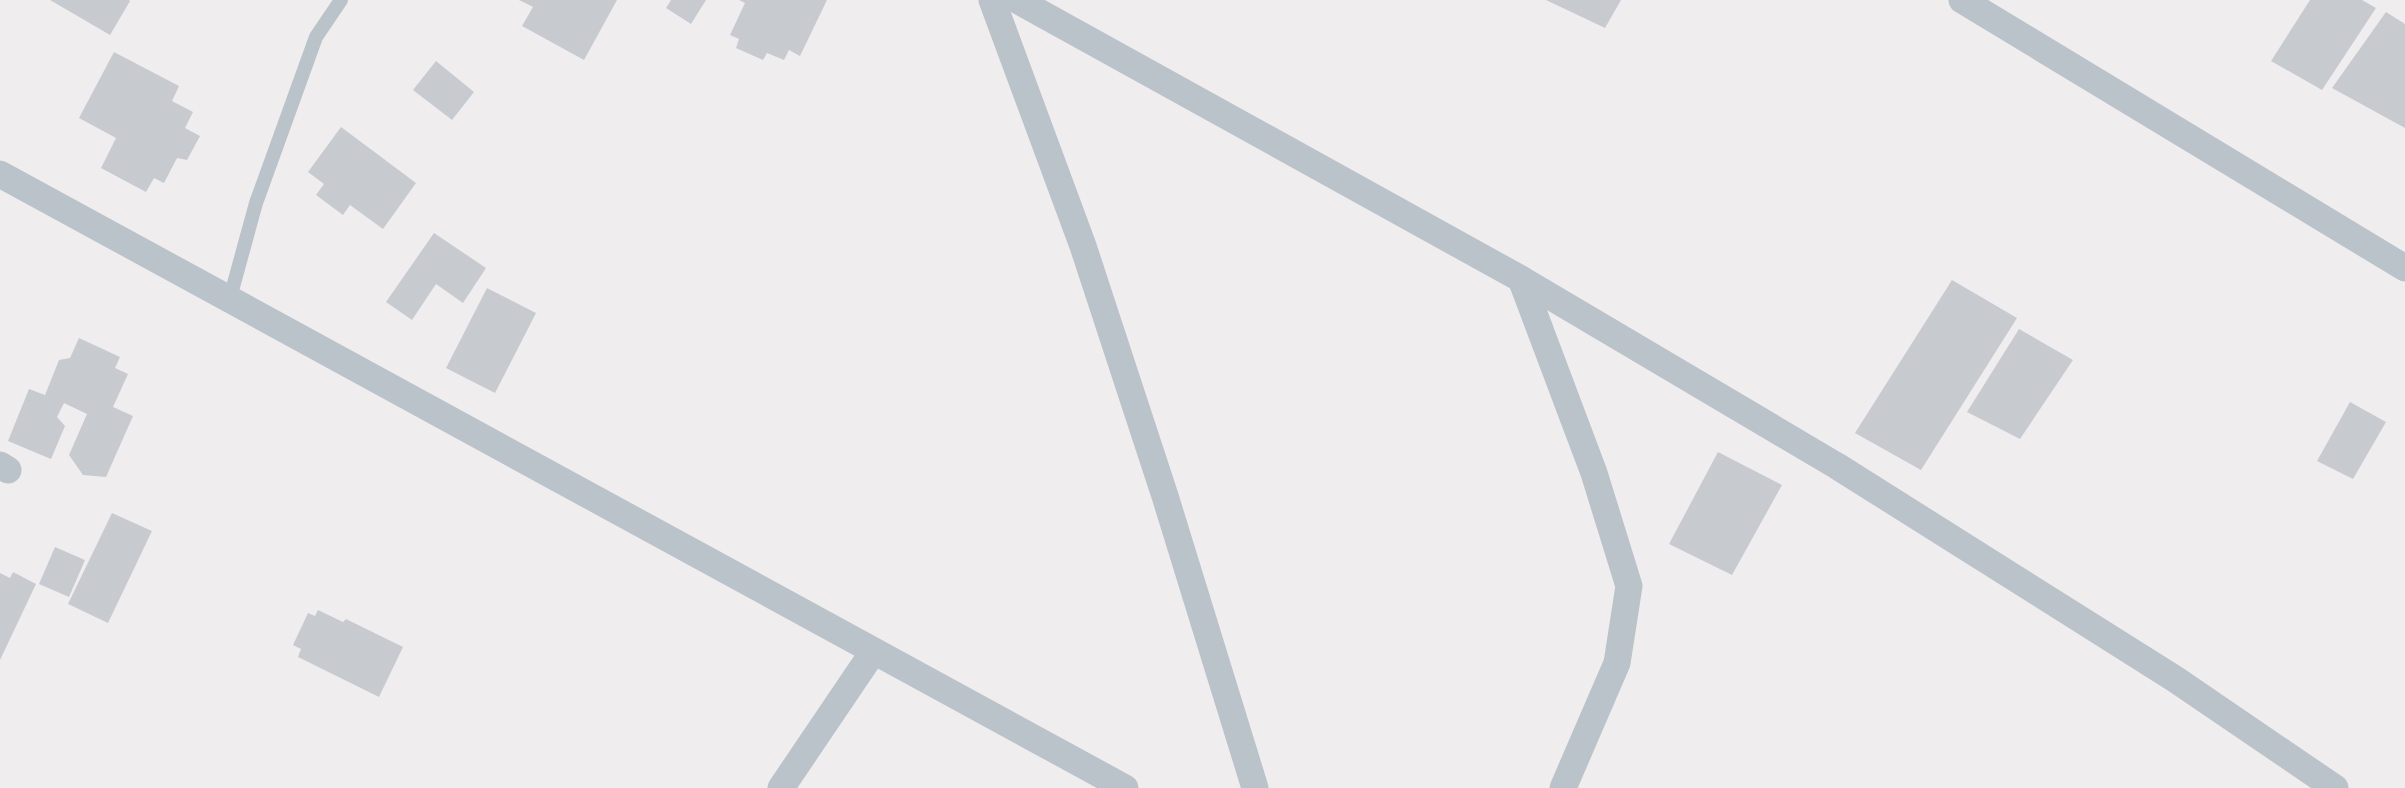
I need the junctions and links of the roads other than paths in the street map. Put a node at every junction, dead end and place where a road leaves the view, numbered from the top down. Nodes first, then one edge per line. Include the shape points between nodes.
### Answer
1 (341, 0) edge
2 (992, 0) edge
3 (1017, 0) edge
4 (1962, 0) edge
5 (0, 174) edge
6 (2405, 268) edge
7 (1521, 279) junction
8 (230, 298) junction
9 (873, 652) junction
10 (781, 788) edge
11 (1125, 788) edge
12 (1255, 788) edge
13 (1563, 788) edge
14 (2336, 788) edge

1 - 8 lane via 316,37 256,203
2 - 12 street via 1083,246
3 - 7 street
4 - 6 street
5 - 8 street
7 - 13 street via 1594,473 1629,586 1617,663
7 - 14 street via 1837,466 2175,680
8 - 9 street
9 - 10 street
9 - 11 street

